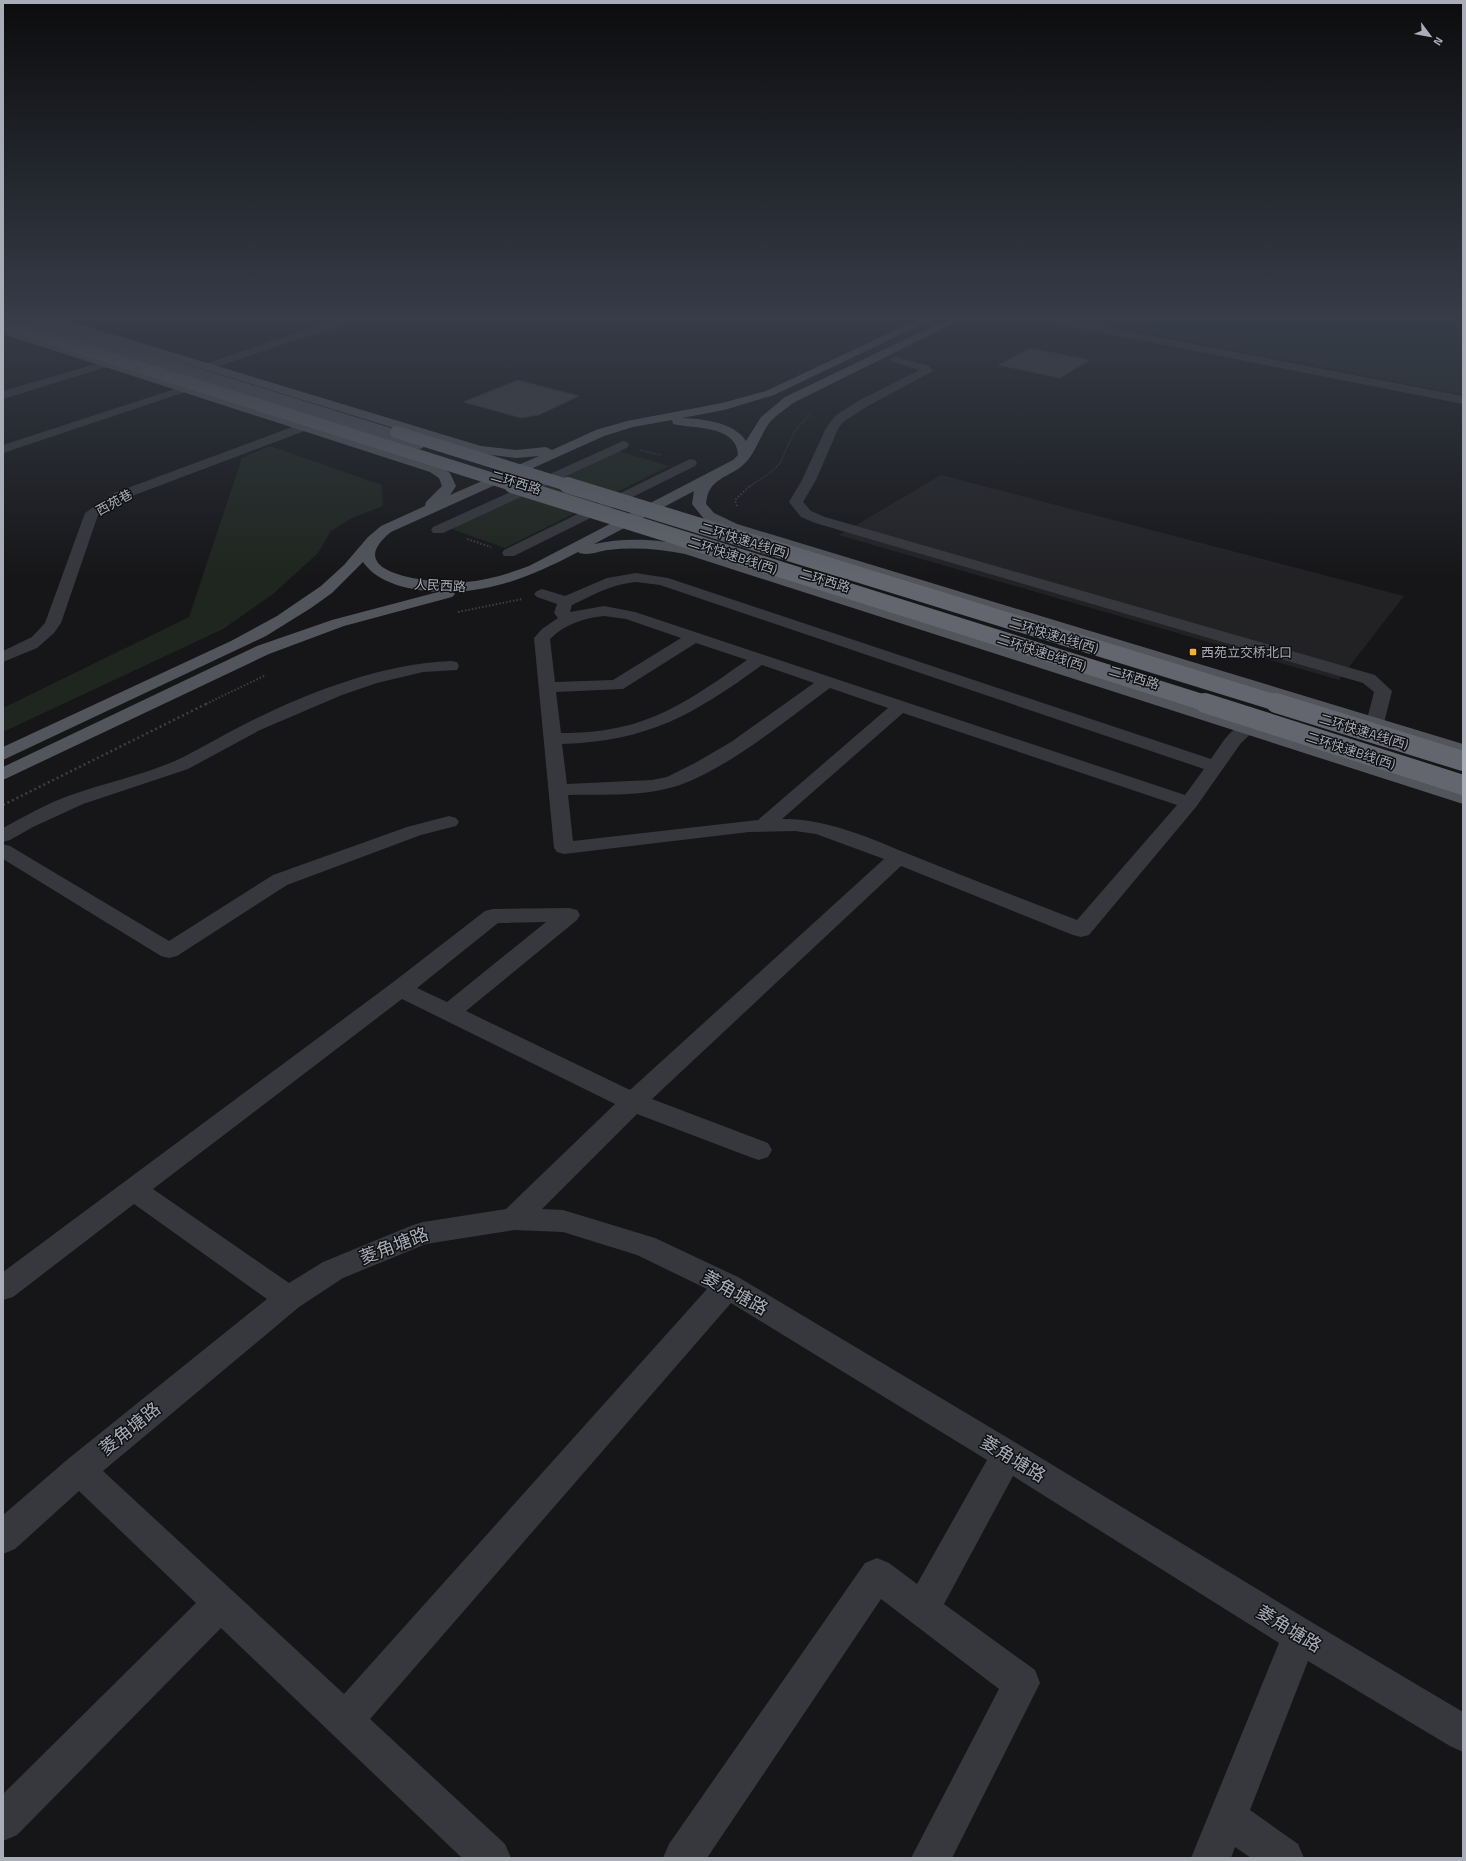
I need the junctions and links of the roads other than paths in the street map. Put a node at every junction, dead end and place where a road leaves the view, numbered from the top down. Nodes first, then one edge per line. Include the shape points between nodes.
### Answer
1 (136, 405) edge
2 (234, 405) edge
3 (262, 405) edge
4 (264, 405) edge
5 (298, 405) edge
6 (308, 405) edge
7 (333, 405) edge
8 (726, 405) edge
9 (784, 405) edge
10 (861, 405) edge
11 (631, 424) junction
12 (303, 427) junction
13 (418, 431) junction
14 (600, 433) junction
15 (623, 445) road end
16 (3, 449) edge
17 (372, 449) junction
18 (744, 456) junction
19 (690, 464) road end
20 (727, 470) junction
21 (402, 521) junction
22 (438, 530) road end
23 (376, 538) junction
24 (509, 553) road end
25 (864, 567) junction
26 (534, 569) junction
27 (494, 583) junction
28 (824, 593) junction
29 (542, 594) road end
30 (566, 602) junction
31 (569, 620) junction
32 (694, 637) junction
33 (3, 657) edge
34 (759, 659) junction
35 (451, 666) dead end
36 (827, 682) junction
37 (547, 687) junction
38 (900, 706) junction
39 (1375, 723) junction
40 (1247, 729) junction
41 (552, 739) junction
42 (1463, 750) edge
43 (3, 754) edge
44 (1463, 761) edge
45 (1463, 766) edge
46 (1215, 767) junction
47 (3, 774) edge
48 (1463, 780) edge
49 (1463, 785) edge
50 (558, 790) junction
51 (1463, 798) edge
52 (1189, 803) junction
53 (449, 822) dead end
54 (764, 826) junction
55 (3, 836) edge
56 (3, 850) edge
57 (898, 857) junction
58 (400, 989) junction
59 (450, 1013) junction
60 (633, 1102) junction
61 (759, 1150) dead end
62 (134, 1190) junction
63 (514, 1219) junction
64 (728, 1286) junction
65 (3, 1288) edge
66 (289, 1298) junction
67 (1007, 1455) junction
68 (79, 1470) junction
69 (3, 1537) edge
70 (220, 1604) junction
71 (922, 1609) junction
72 (1300, 1636) junction
73 (346, 1719) junction
74 (1463, 1733) edge
75 (1227, 1817) junction
76 (3, 1821) edge
77 (490, 1858) edge
78 (683, 1858) edge
79 (931, 1858) edge
80 (1211, 1858) edge
81 (1284, 1858) edge

1 - 16 street
2 - 12 main road
3 - 49 highway, 二环快速B线(西), bridge
4 - 48 main road, 二环西路, bridge
5 - 45 main road, 二环西路, bridge
6 - 44 highway, 二环快速A线(西), bridge
7 - 13 main road
8 - 11 main road
9 - 18 main road, 人民西路 via 765,420
10 - 39 street via 839,419 832,428 809,480 796,502 806,514 1369,679 1383,691
11 - 14 main road
11 - 18 main road via 678,421 719,428 743,443 746,449
12 - 17 main road
12 - 33 street, 西苑巷 via 119,496 92,513 53,623 46,635 25,648
13 - 14 main road via 480,450 516,454 555,449
13 - 17 main road via 423,435 423,439 412,447
14 - 21 main road
15 - 22 street
17 - 21 main road via 435,470 449,482 447,490 437,501
18 - 20 main road, 人民西路
19 - 24 street
20 - 25 main road via 712,479 700,492 699,504 710,516 736,528
20 - 26 main road, 人民西路
21 - 23 main road via 386,529
23 - 27 main road, 人民西路 via 368,554 371,562 382,572 400,581 422,586 453,588
23 - 43 main road via 353,565 329,587 271,626
25 - 28 main road via 834,565 813,572 809,578 810,584
25 - 39 main road
26 - 27 main road, 人民西路
26 - 28 main road via 566,555 599,547 622,544 655,545 688,550
27 - 47 main road via 376,612 281,642
28 - 40 main road
29 - 30 street
30 - 31 street via 562,613
30 - 46 street via 614,580 647,577 663,581
31 - 32 street via 605,611 629,615
31 - 37 street via 550,629 542,638
32 - 34 street
32 - 37 street via 617,685
34 - 36 street
34 - 41 street via 686,709 662,721 624,732
35 - 55 street via 423,667 336,691 254,726 181,765 76,800
36 - 38 street
36 - 50 street via 738,746 673,781 652,786
37 - 41 street
38 - 52 street
38 - 54 street
39 - 42 main road
40 - 46 street via 1235,739
40 - 51 main road
41 - 50 street
46 - 52 street
50 - 54 street via 564,848
52 - 57 street via 1081,930
53 - 56 street via 414,831 280,880 169,951
54 - 57 street via 796,825 820,829
57 - 60 street
58 - 59 street
58 - 59 street via 493,916 569,915
58 - 62 street
59 - 60 street
60 - 61 street
60 - 63 street
62 - 65 street
62 - 66 street
63 - 64 street, 菱角塘路 via 563,1221 645,1246
63 - 66 street, 菱角塘路 via 423,1233 333,1270
64 - 67 street, 菱角塘路
64 - 73 street
66 - 68 street, 菱角塘路
67 - 71 street
67 - 72 street, 菱角塘路
68 - 69 street, 菱角塘路
68 - 70 street
70 - 73 street
70 - 76 street
71 - 78 street via 877,1575
71 - 79 street via 1022,1683
72 - 74 street, 菱角塘路
72 - 75 street
73 - 77 street
75 - 80 street
75 - 81 street

